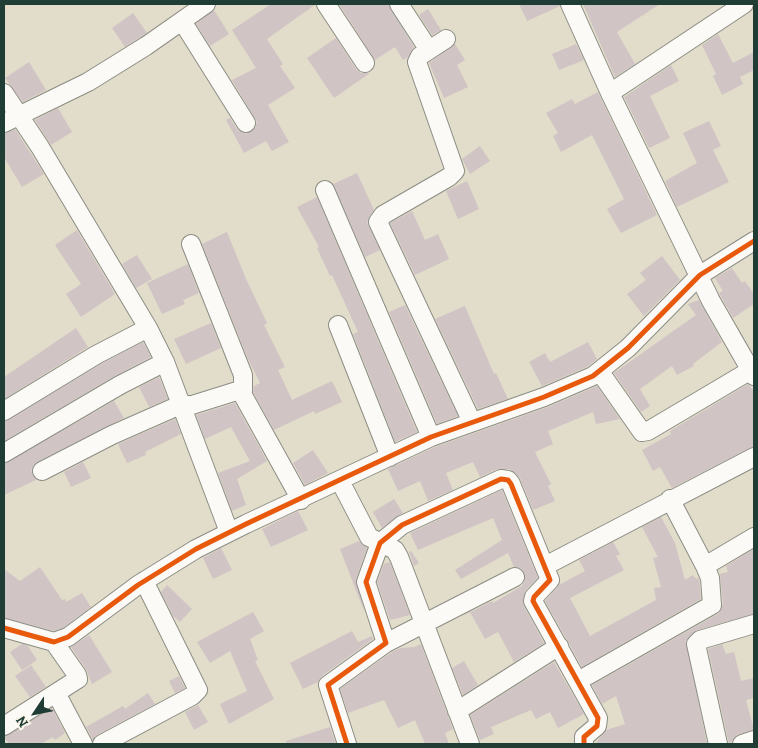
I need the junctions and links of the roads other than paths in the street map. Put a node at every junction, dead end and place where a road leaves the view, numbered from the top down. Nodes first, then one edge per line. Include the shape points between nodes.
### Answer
1 (206, 4) edge
2 (326, 4) edge
3 (399, 4) edge
4 (570, 4) edge
5 (744, 4) edge
6 (182, 21) junction
7 (446, 39) dead end
8 (429, 50) junction
9 (364, 63) dead end
10 (4, 93) edge
11 (610, 93) junction
12 (10, 119) edge
13 (246, 123) dead end
14 (325, 190) dead end
15 (754, 241) edge
16 (191, 244) dead end
17 (700, 276) junction
18 (338, 325) dead end
19 (148, 328) junction
20 (165, 362) junction
21 (600, 372) junction
22 (752, 373) edge
23 (243, 391) junction
24 (180, 405) junction
25 (4, 411) edge
26 (472, 422) junction
27 (431, 437) junction
28 (4, 453) edge
29 (390, 457) junction
30 (754, 457) edge
31 (42, 471) dead end
32 (340, 480) junction
33 (670, 499) junction
34 (301, 500) junction
35 (229, 532) junction
36 (754, 537) edge
37 (380, 543) junction
38 (545, 566) junction
39 (705, 566) junction
40 (515, 578) dead end
41 (144, 581) junction
42 (754, 624) edge
43 (424, 625) junction
44 (4, 628) edge
45 (54, 642) junction
46 (386, 643) junction
47 (559, 646) junction
48 (578, 681) junction
49 (56, 693) junction
50 (457, 711) junction
51 (4, 726) edge
52 (754, 740) edge
53 (83, 744) edge
54 (102, 744) edge
55 (347, 744) edge
56 (470, 744) edge
57 (584, 744) edge
58 (718, 744) edge
59 (742, 744) edge

1 - 6 street
2 - 9 street
3 - 8 street
4 - 11 street
5 - 11 street
6 - 12 street via 88,82
6 - 13 street
7 - 8 street
8 - 26 street via 417,59 417,66 455,171 383,215 378,222
10 - 12 street
11 - 17 street
12 - 19 street via 40,147
14 - 27 street
15 - 17 street
16 - 23 street via 243,375
17 - 21 street
17 - 22 street
18 - 29 street
19 - 20 street
19 - 25 street via 96,355
20 - 24 street
20 - 28 street
21 - 22 street via 642,432
21 - 26 street via 544,397
23 - 24 street via 192,405
23 - 34 street
24 - 31 street
24 - 35 street
26 - 27 street
27 - 29 street
29 - 32 street
30 - 33 street
32 - 34 street
32 - 37 street via 369,537
33 - 38 street
33 - 39 street
34 - 35 street
35 - 41 street
36 - 39 street
37 - 38 street via 402,525 497,479 504,479 511,484
37 - 43 street via 398,554
37 - 46 street via 366,582
38 - 47 street via 550,582 532,600
39 - 48 street via 710,578 711,606
40 - 43 street
41 - 45 street via 74,634
41 - 54 street via 198,690
42 - 58 street via 700,640 695,647
43 - 46 street
43 - 50 street
44 - 45 street
45 - 49 street via 78,677
46 - 55 street via 328,685
47 - 48 street
47 - 50 street
48 - 57 street via 598,721 584,737
49 - 51 street
49 - 53 street
50 - 56 street
52 - 59 street

